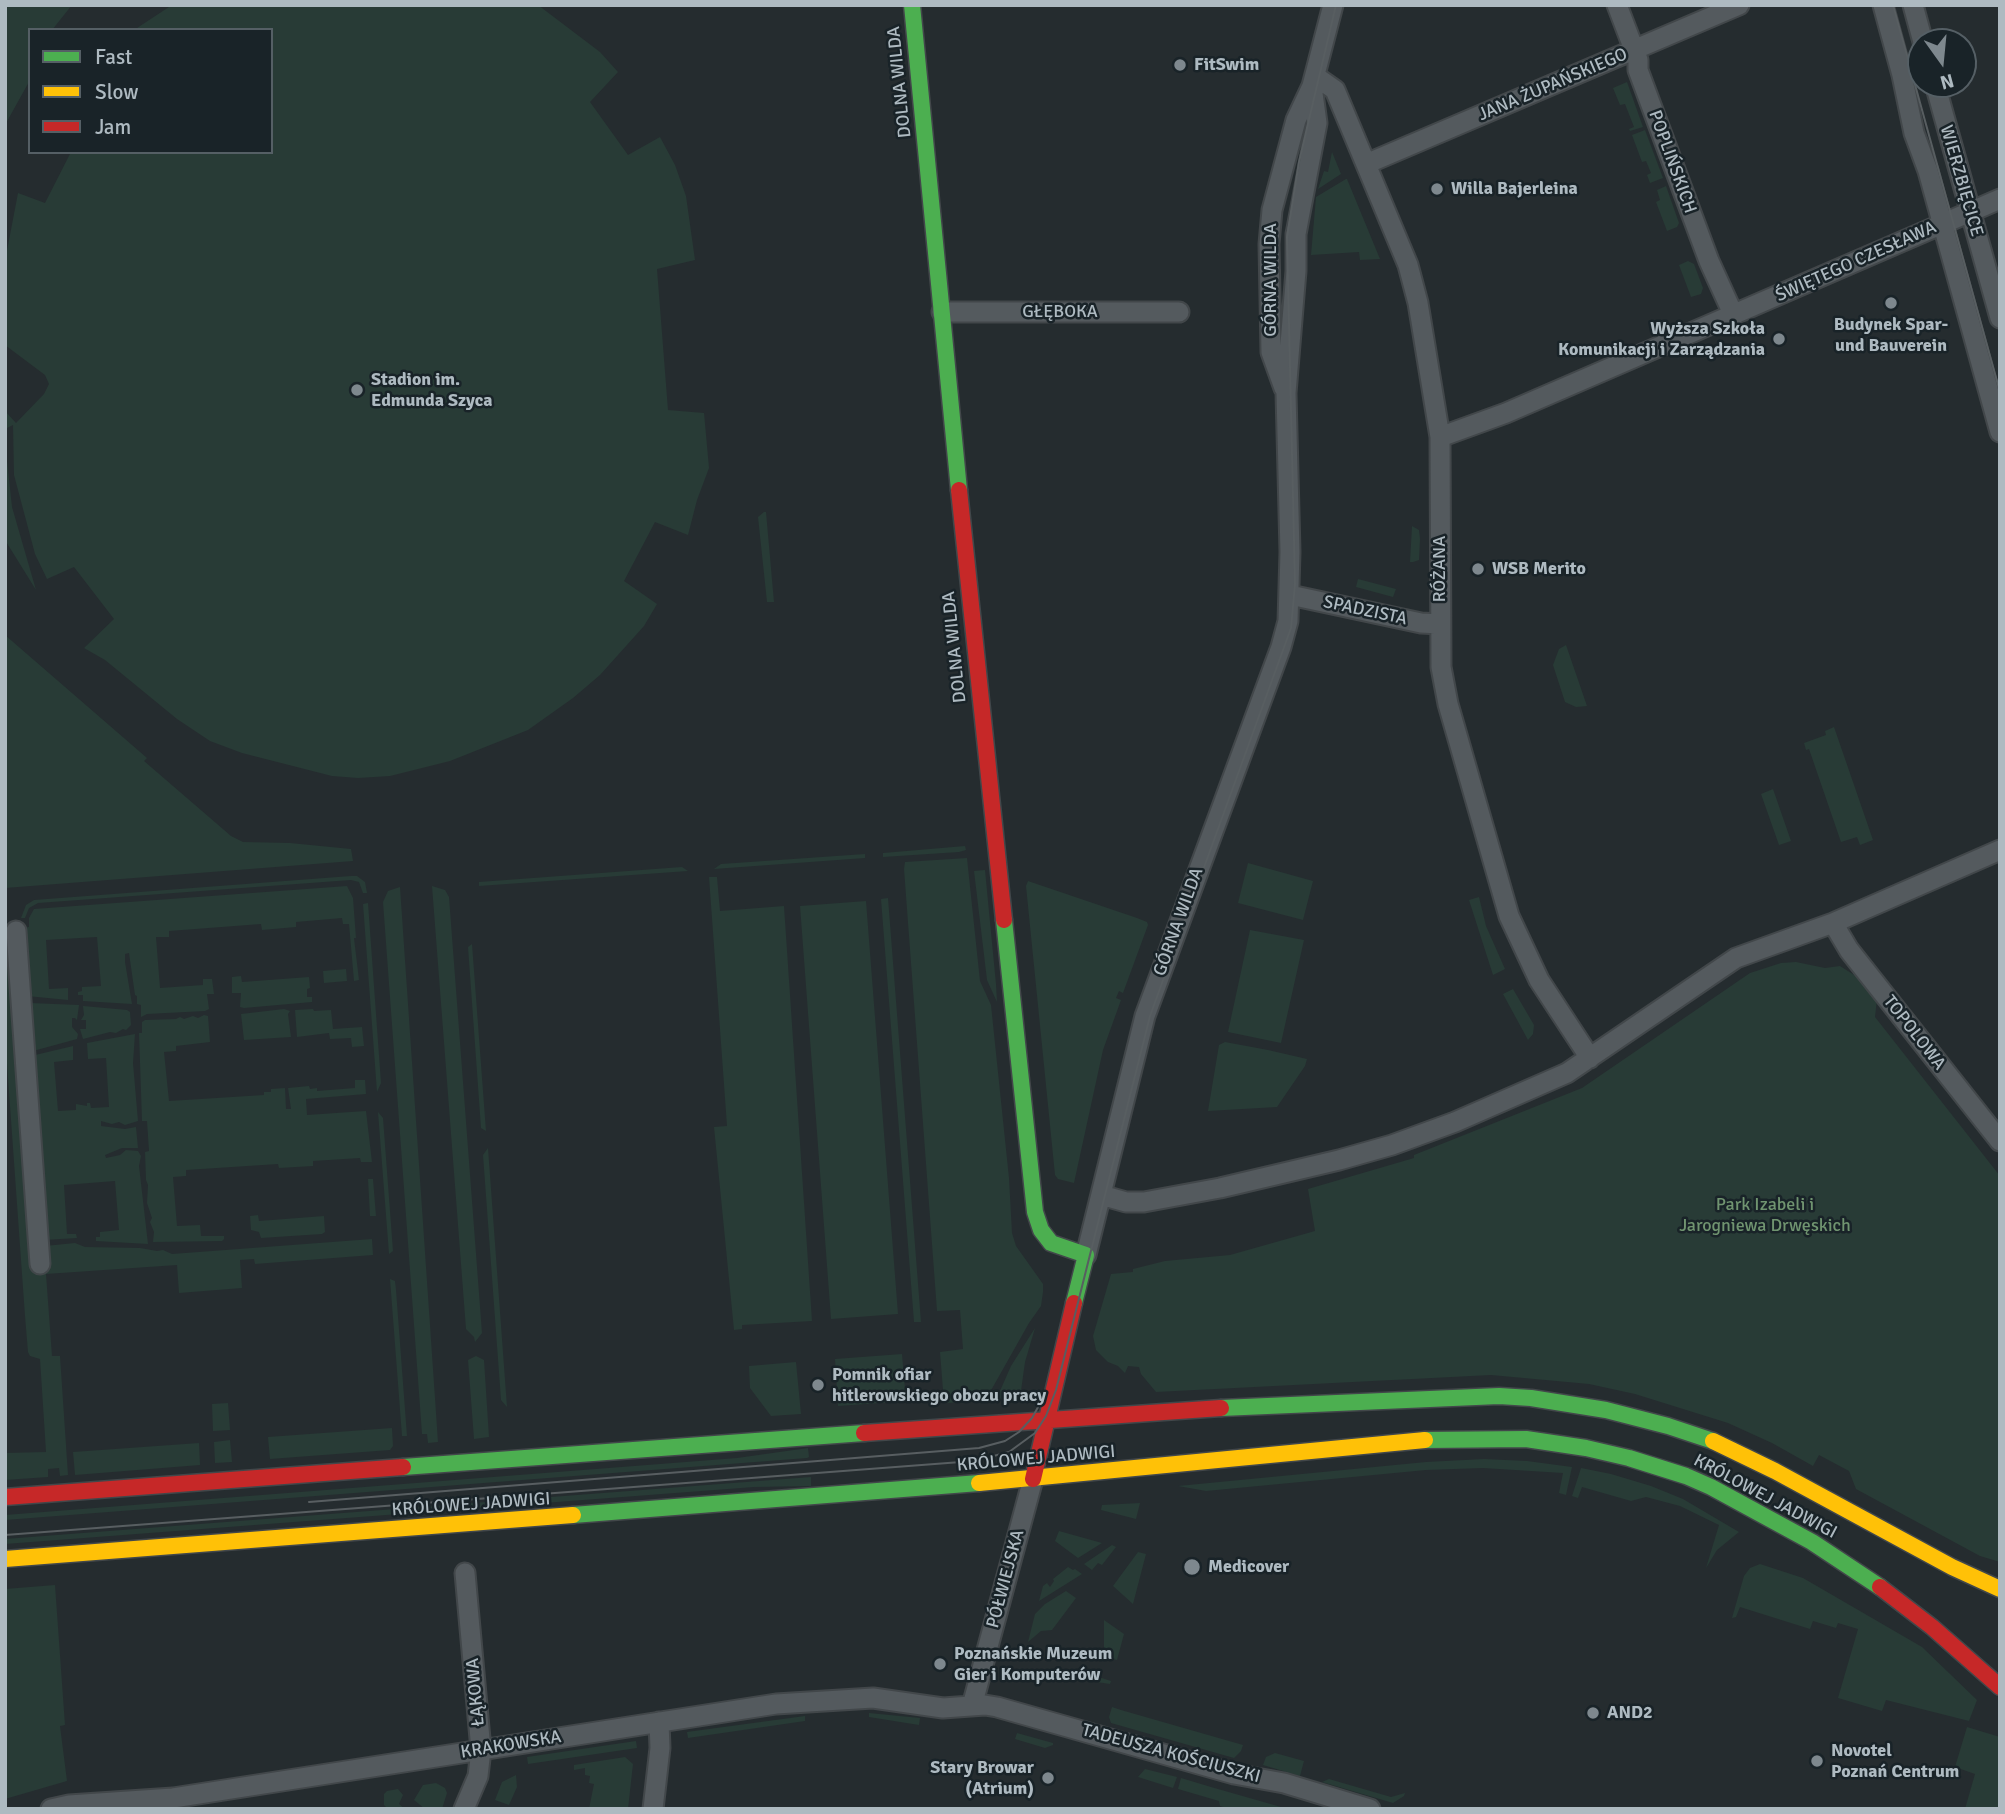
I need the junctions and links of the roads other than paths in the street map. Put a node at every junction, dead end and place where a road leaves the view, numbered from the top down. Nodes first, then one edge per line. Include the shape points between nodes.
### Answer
1 (912, 5) edge
2 (1333, 5) edge
3 (1617, 5) edge
4 (1739, 5) edge
5 (1883, 5) edge
6 (1913, 5) edge
7 (1919, 28) edge
8 (1634, 51) junction
9 (1313, 81) junction
10 (1938, 98) edge
11 (1366, 164) junction
12 (2000, 199) edge
13 (1970, 212) junction
14 (1943, 224) junction
15 (942, 312) junction
16 (1179, 312) dead end
17 (1734, 316) junction
18 (2000, 318) edge
19 (1286, 393) junction
20 (2000, 432) edge
21 (1440, 438) junction
22 (1290, 595) junction
23 (1440, 624) junction
24 (2000, 850) edge
25 (1833, 923) junction
26 (16, 930) dead end
27 (1590, 1058) junction
28 (2000, 1141) edge
29 (1101, 1195) junction
30 (1086, 1255) junction
31 (40, 1264) dead end
32 (1046, 1419) junction
33 (1038, 1451) joint
34 (1754, 1475) junction
35 (1033, 1479) junction
36 (5, 1497) edge
37 (1744, 1505) junction
38 (5, 1559) edge
39 (465, 1573) dead end
40 (2000, 1589) edge
41 (2000, 1687) edge
42 (972, 1706) junction
43 (659, 1722) junction
44 (481, 1749) junction
45 (51, 1809) edge
46 (464, 1809) edge
47 (653, 1809) edge
48 (1370, 1809) edge

1 - 15 street, DOLNA WILDA
2 - 9 street, GÓRNA WILDA
3 - 8 street, POPLIŃSKICH
4 - 8 street, JANA ŻUPAŃSKIEGO
5 - 14 street, WIERZBIĘCICE via 1914,134
6 - 7 street
8 - 11 street, JANA ŻUPAŃSKIEGO
8 - 17 street, POPLIŃSKICH via 1709,261
9 - 11 street, RÓŻANA via 1335,90
9 - 19 street, GÓRNA WILDA via 1317,123 1297,224
9 - 19 street, GÓRNA WILDA via 1296,120 1270,221 1270,352
10 - 13 street, WIERZBIĘCICE
11 - 21 street, RÓŻANA via 1412,279
12 - 13 street, ŚWIĘTEGO CZESŁAWA
13 - 14 street, ŚWIĘTEGO CZESŁAWA
13 - 18 street, WIERZBIĘCICE
14 - 17 street, ŚWIĘTEGO CZESŁAWA
14 - 20 street, WIERZBIĘCICE
15 - 16 street, GŁĘBOKA
15 - 30 street, DOLNA WILDA via 1034,1212 1051,1242
17 - 21 street, ŚWIĘTEGO CZESŁAWA
19 - 22 street, GÓRNA WILDA
21 - 23 street, RÓŻANA
22 - 23 street, SPADZISTA via 1421,624
22 - 29 street, GÓRNA WILDA via 1280,647 1142,1027
23 - 27 street, RÓŻANA via 1444,690 1509,916 1539,980
24 - 25 street
25 - 27 street via 1721,966
25 - 28 street, TOPOLOWA via 1849,950
26 - 31 street
27 - 29 street via 1542,1085 1466,1117 1339,1160 1144,1202
29 - 30 street, GÓRNA WILDA
30 - 32 street, GÓRNA WILDA
32 - 33 street, GÓRNA WILDA
32 - 34 street, KRÓLOWEJ JADWIGI via 1499,1396 1637,1418 1715,1442
32 - 36 street, KRÓLOWEJ JADWIGI
33 - 35 street, PÓŁWIEJSKA
34 - 37 street
34 - 40 street, KRÓLOWEJ JADWIGI
35 - 37 street, KRÓLOWEJ JADWIGI via 1418,1440 1510,1438 1643,1461
35 - 38 street, KRÓLOWEJ JADWIGI
35 - 42 street, PÓŁWIEJSKA
37 - 41 street, KRÓLOWEJ JADWIGI via 1878,1585
39 - 44 street, ŁĄKOWA
42 - 43 street, KRAKOWSKA via 873,1698 820,1700
42 - 48 street, TADEUSZA KOŚCIUSZKI via 1004,1709
43 - 44 street, KRAKOWSKA
43 - 47 street
44 - 45 street, KRAKOWSKA via 173,1798
44 - 46 street, ŁĄKOWA via 478,1776

